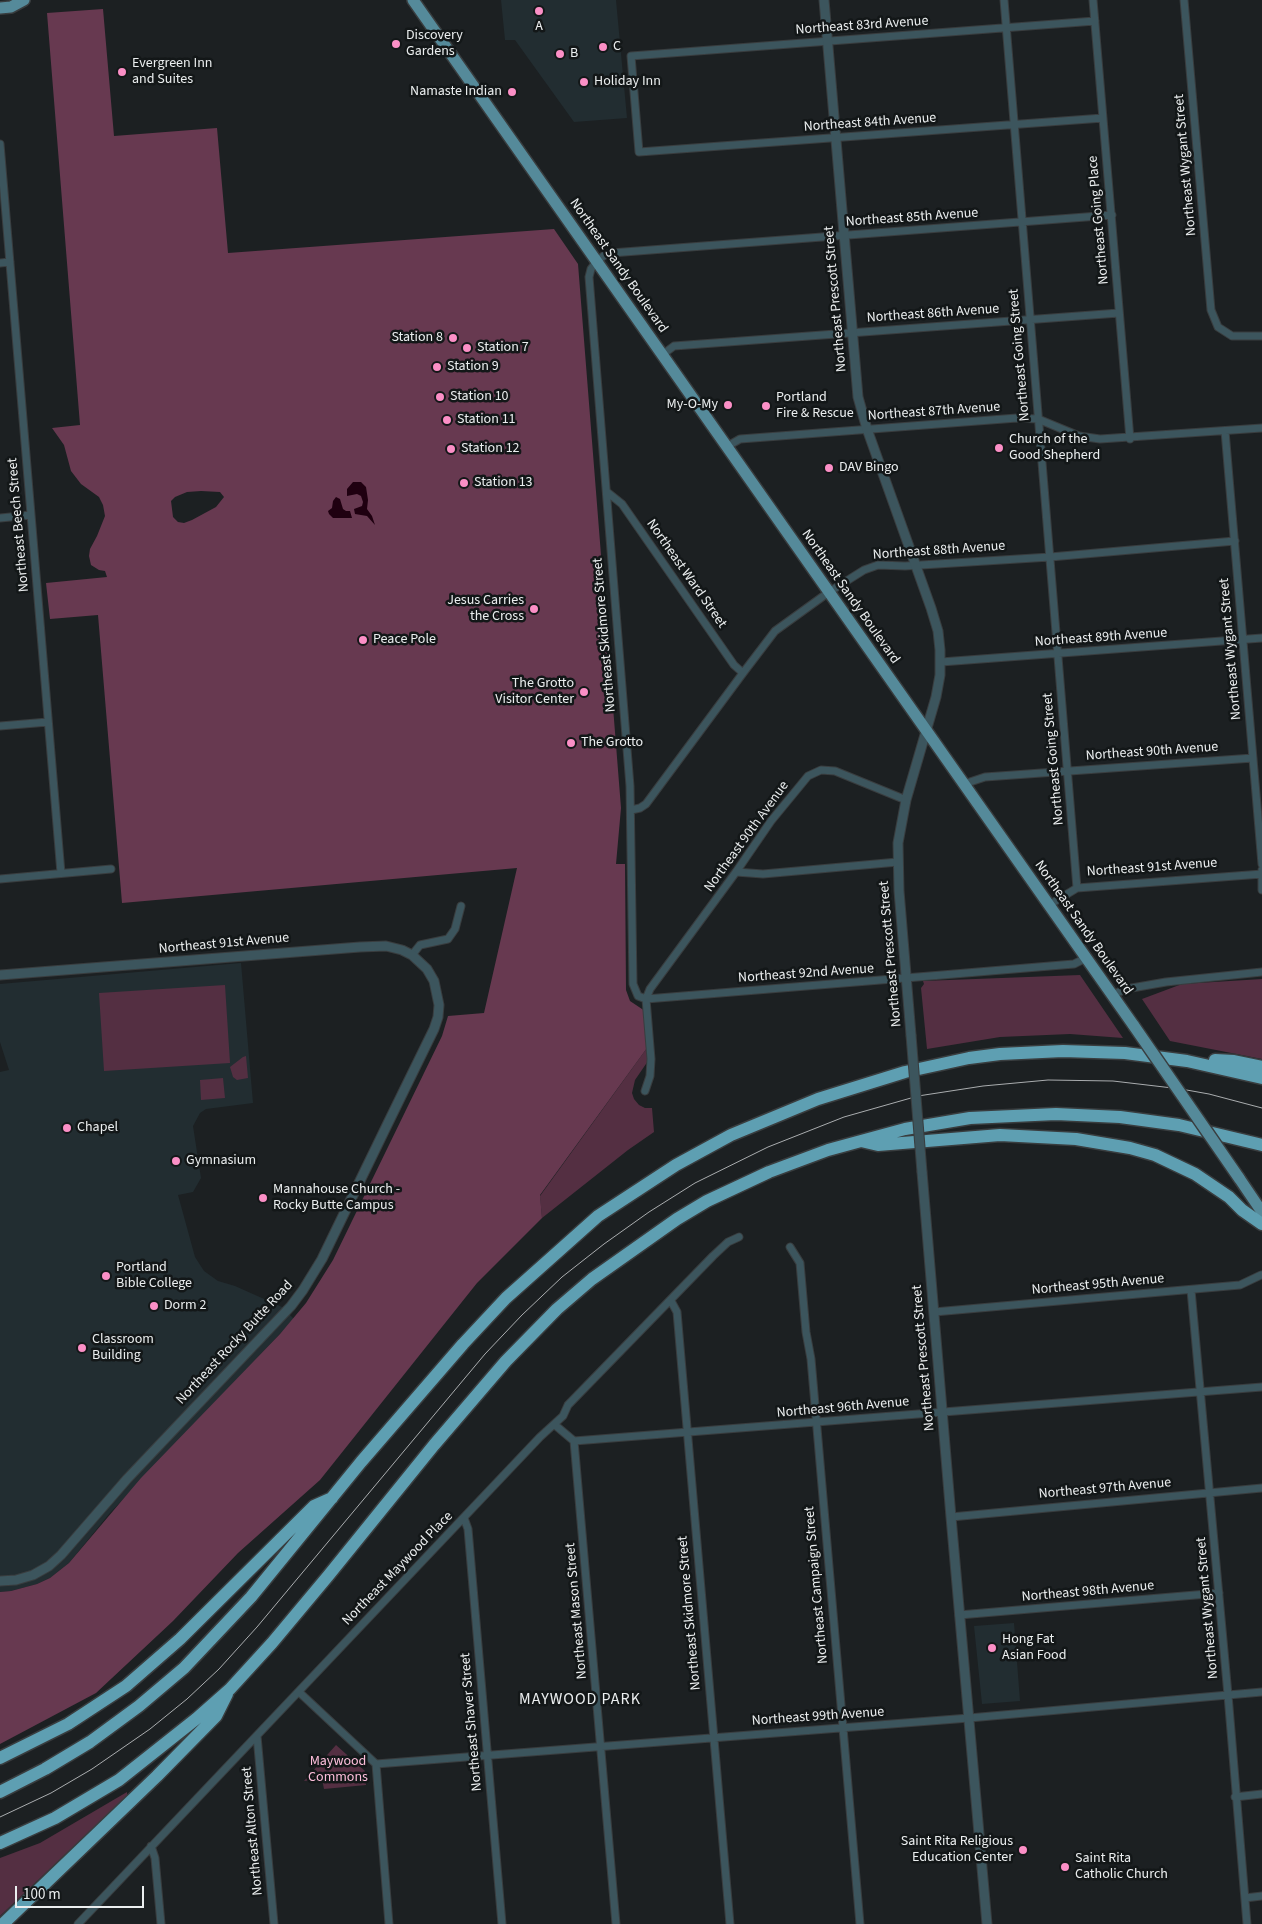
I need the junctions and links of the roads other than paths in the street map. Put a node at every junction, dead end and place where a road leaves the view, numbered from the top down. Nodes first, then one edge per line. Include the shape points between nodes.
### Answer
1 (24, 0) edge
2 (413, 0) edge
3 (824, 0) edge
4 (1004, 0) edge
5 (1093, 0) edge
6 (1184, 0) edge
7 (0, 8) edge
8 (1095, 21) junction
9 (1006, 28) junction
10 (828, 40) junction
11 (1103, 118) junction
12 (1013, 124) junction
13 (836, 138) junction
14 (0, 144) edge
15 (639, 152) joint
16 (1112, 215) junction
17 (1021, 222) junction
18 (844, 236) junction
19 (597, 261) junction
20 (10, 262) junction
21 (0, 263) edge
22 (1120, 312) junction
23 (1030, 319) junction
24 (852, 332) junction
25 (1262, 336) edge
26 (662, 355) junction
27 (1038, 419) junction
28 (1262, 428) edge
29 (867, 429) junction
30 (1225, 431) junction
31 (1130, 438) junction
32 (726, 446) junction
33 (607, 492) junction
34 (31, 515) junction
35 (0, 518) edge
36 (1235, 541) junction
37 (1050, 557) junction
38 (916, 565) junction
39 (829, 592) junction
40 (1262, 638) edge
41 (1243, 640) junction
42 (1058, 653) junction
43 (941, 662) junction
44 (742, 673) junction
45 (48, 722) junction
46 (0, 726) edge
47 (926, 732) junction
48 (1254, 758) junction
49 (1067, 771) junction
50 (964, 784) junction
51 (906, 800) junction
52 (631, 810) junction
53 (898, 862) junction
54 (1262, 864) edge
55 (111, 869) dead end
56 (736, 872) junction
57 (61, 874) junction
58 (1262, 874) edge
59 (0, 879) edge
60 (1077, 888) junction
61 (1262, 890) edge
62 (1049, 905) junction
63 (461, 906) dead end
64 (412, 955) junction
65 (1086, 958) junction
66 (1262, 972) edge
67 (0, 976) edge
68 (906, 978) junction
69 (1112, 995) junction
70 (646, 999) junction
71 (1187, 1061) junction
72 (1262, 1067) edge
73 (1262, 1078) edge
74 (645, 1091) dead end
75 (858, 1140) junction
76 (1262, 1145) edge
77 (1262, 1212) edge
78 (1262, 1224) edge
79 (738, 1237) dead end
80 (790, 1247) dead end
81 (1261, 1275) edge
82 (1191, 1290) junction
83 (672, 1301) junction
84 (934, 1312) junction
85 (1262, 1387) edge
86 (1201, 1392) junction
87 (942, 1413) junction
88 (816, 1423) junction
89 (555, 1425) junction
90 (688, 1433) junction
91 (574, 1441) junction
92 (1262, 1488) edge
93 (1209, 1492) junction
94 (332, 1498) junction
95 (951, 1517) junction
96 (464, 1518) junction
97 (0, 1581) edge
98 (1219, 1593) junction
99 (960, 1615) junction
100 (230, 1689) junction
101 (299, 1692) junction
102 (1262, 1692) edge
103 (1228, 1695) junction
104 (969, 1718) junction
105 (842, 1728) junction
106 (257, 1736) junction
107 (714, 1738) junction
108 (601, 1747) junction
109 (488, 1756) junction
110 (0, 1758) edge
111 (376, 1764) junction
112 (0, 1792) edge
113 (1262, 1794) edge
114 (1236, 1797) junction
115 (0, 1843) edge
116 (151, 1846) junction
117 (1262, 1896) edge
118 (1245, 1898) junction
119 (2, 1924) edge
120 (78, 1924) edge
121 (161, 1924) edge
122 (274, 1924) edge
123 (389, 1924) edge
124 (502, 1924) edge
125 (616, 1924) edge
126 (730, 1924) edge
127 (860, 1924) edge
128 (987, 1924) edge
129 (1247, 1924) edge

1 - 7 main road via 11,7
2 - 19 main road, Northeast Sandy Boulevard
3 - 10 street, Northeast Prescott Street
4 - 9 street, Northeast Going Street
5 - 8 street, Northeast Going Place
6 - 25 street, Northeast Wygant Street via 1211,310 1218,327 1232,336
8 - 9 street, Northeast 83rd Avenue
8 - 11 street, Northeast Going Place
9 - 10 street, Northeast 83rd Avenue
9 - 12 street, Northeast Going Street
10 - 13 street, Northeast Prescott Street
10 - 15 street, Northeast 83rd Avenue via 631,56
11 - 12 street, Northeast 84th Avenue
11 - 16 street, Northeast Going Place
12 - 13 street, Northeast 84th Avenue
12 - 17 street, Northeast Going Street
13 - 15 street, Northeast 84th Avenue
13 - 18 street, Northeast Prescott Street
14 - 20 street, Northeast Beech Street
16 - 17 street, Northeast 85th Avenue
16 - 22 street, Northeast Going Place
17 - 18 street, Northeast 85th Avenue
17 - 23 street, Northeast Going Street
18 - 19 street, Northeast 85th Avenue via 611,253
18 - 24 street, Northeast Prescott Street
19 - 26 main road, Northeast Sandy Boulevard
19 - 33 street, Northeast Skidmore Street via 589,277
20 - 21 street
20 - 34 street, Northeast Beech Street
22 - 23 street, Northeast 86th Avenue
22 - 31 street, Northeast Going Place
23 - 24 street, Northeast 86th Avenue
23 - 27 street, Northeast Going Street
24 - 26 street, Northeast 86th Avenue via 674,346
24 - 29 street, Northeast Prescott Street via 858,397
26 - 32 main road, Northeast Sandy Boulevard
27 - 29 street, Northeast 87th Avenue
27 - 31 street, Northeast 87th Avenue via 1084,437
27 - 37 street, Northeast Going Street
28 - 30 street, Northeast 87th Avenue
29 - 32 street, Northeast 87th Avenue via 740,439
29 - 38 street, Northeast Prescott Street
30 - 31 street, Northeast 87th Avenue
30 - 36 street, Northeast Wygant Street
32 - 39 main road, Northeast Sandy Boulevard
33 - 44 street, Northeast Ward Street via 622,504
33 - 52 street, Northeast Skidmore Street
34 - 35 street
34 - 45 street, Northeast Beech Street
36 - 37 street, Northeast 88th Avenue
36 - 41 street, Northeast Wygant Street
37 - 38 street, Northeast 88th Avenue
37 - 42 street, Northeast Going Street
38 - 39 street, Northeast 88th Avenue via 870,567
38 - 43 street, Northeast Prescott Street via 935,620
39 - 44 street, Northeast 88th Avenue via 782,625
39 - 47 main road, Northeast Sandy Boulevard
40 - 41 street, Northeast 89th Avenue
41 - 42 street, Northeast 89th Avenue
41 - 48 street, Northeast Wygant Street
42 - 43 street, Northeast 89th Avenue
42 - 49 street, Northeast Going Street
43 - 47 street, Northeast Prescott Street
44 - 52 street, Northeast 88th Avenue via 646,804
45 - 46 street
45 - 57 street, Northeast Beech Street
47 - 50 main road, Northeast Sandy Boulevard
47 - 51 street, Northeast Prescott Street
48 - 49 street, Northeast 90th Avenue
48 - 54 street, Northeast Wygant Street
49 - 50 street, Northeast 90th Avenue via 986,777
49 - 60 street, Northeast Going Street
50 - 62 main road, Northeast Sandy Boulevard
51 - 53 street, Northeast Prescott Street via 899,832
51 - 56 street, Northeast 90th Avenue via 835,771 817,771 808,776 771,822
52 - 70 street, Northeast Skidmore Street via 633,984 638,996
53 - 56 street via 763,874
53 - 68 street, Northeast Prescott Street
54 - 58 street, Northeast Wygant Street
55 - 57 street
56 - 70 street, Northeast 90th Avenue via 650,989
57 - 59 street
58 - 60 street, Northeast 91st Avenue
58 - 61 street, Northeast Wygant Street
60 - 62 street, Northeast 91st Avenue
62 - 65 main road, Northeast Sandy Boulevard
63 - 64 street via 452,936 444,942 420,945
64 - 67 street, Northeast 91st Avenue via 386,946 365,946
64 - 97 street, Northeast Rocky Butte Road via 434,981 439,998 438,1017 304,1290 127,1479 61,1555 33,1575
65 - 68 street, Northeast 92nd Avenue via 1074,964
65 - 69 main road, Northeast Sandy Boulevard
66 - 69 street via 1166,982 1126,989
68 - 70 street, Northeast 92nd Avenue
68 - 84 street, Northeast Prescott Street, bridge
69 - 77 main road, Northeast Sandy Boulevard, bridge
70 - 74 street, Northeast Skidmore Street via 652,1059
71 - 72 highway via 1220,1060
71 - 73 highway
71 - 94 highway via 1086,1051 969,1058 840,1091 760,1122 703,1150 598,1216 531,1274 463,1344
75 - 76 highway via 970,1118 1056,1114 1153,1121
75 - 78 highway via 878,1145 1000,1135 1121,1146 1155,1156 1195,1174
75 - 100 highway via 770,1172 707,1202 652,1235 557,1309 434,1445 272,1643
79 - 83 street, Northeast Maywood Place via 713,1256
80 - 88 street, Northeast Campaign Street via 800,1263
81 - 82 street, Northeast 95th Avenue via 1240,1285
82 - 84 street, Northeast 95th Avenue
82 - 86 street, Northeast Wygant Street
83 - 89 street, Northeast Maywood Place via 568,1405
83 - 90 street, Northeast Skidmore Street via 677,1312
84 - 87 street, Northeast Prescott Street
85 - 86 street, Northeast 96th Avenue
86 - 87 street, Northeast 96th Avenue
86 - 93 street, Northeast Wygant Street
87 - 88 street, Northeast 96th Avenue
87 - 95 street, Northeast Prescott Street
88 - 90 street, Northeast 96th Avenue
88 - 105 street, Northeast Campaign Street
89 - 91 street
89 - 96 street, Northeast Maywood Place
90 - 91 street, Northeast 96th Avenue
90 - 107 street, Northeast Skidmore Street
91 - 108 street, Northeast Mason Street
92 - 93 street, Northeast 97th Avenue
93 - 95 street, Northeast 97th Avenue
93 - 98 street, Northeast Wygant Street
94 - 110 highway via 314,1506 180,1639 126,1686 68,1724
94 - 112 highway via 229,1622 163,1687 90,1742
95 - 99 street, Northeast Prescott Street
96 - 101 street, Northeast Maywood Place
96 - 109 street, Northeast Shaver Street via 468,1529
98 - 99 street, Northeast 98th Avenue
98 - 103 street, Northeast Wygant Street
99 - 104 street, Northeast Prescott Street
100 - 115 highway via 119,1780 55,1818
100 - 119 highway via 216,1716
101 - 106 street, Northeast Maywood Place
101 - 111 street
102 - 103 street, Northeast 99th Avenue
103 - 104 street, Northeast 99th Avenue
103 - 114 street, Northeast Wygant Street
104 - 105 street, Northeast 99th Avenue
104 - 128 street, Northeast Prescott Street
105 - 107 street, Northeast 99th Avenue
105 - 127 street, Northeast Campaign Street
106 - 116 street, Northeast Maywood Place
106 - 122 street, Northeast Alton Street
107 - 108 street, Northeast 99th Avenue
107 - 126 street, Northeast Skidmore Street
108 - 109 street, Northeast 99th Avenue
108 - 125 street, Northeast Mason Street
109 - 111 street, Northeast 99th Avenue
109 - 124 street, Northeast Shaver Street
111 - 123 street
113 - 114 street
114 - 118 street, Northeast Wygant Street
116 - 120 street, Northeast Maywood Place
116 - 121 street
117 - 118 street
118 - 129 street, Northeast Wygant Street

